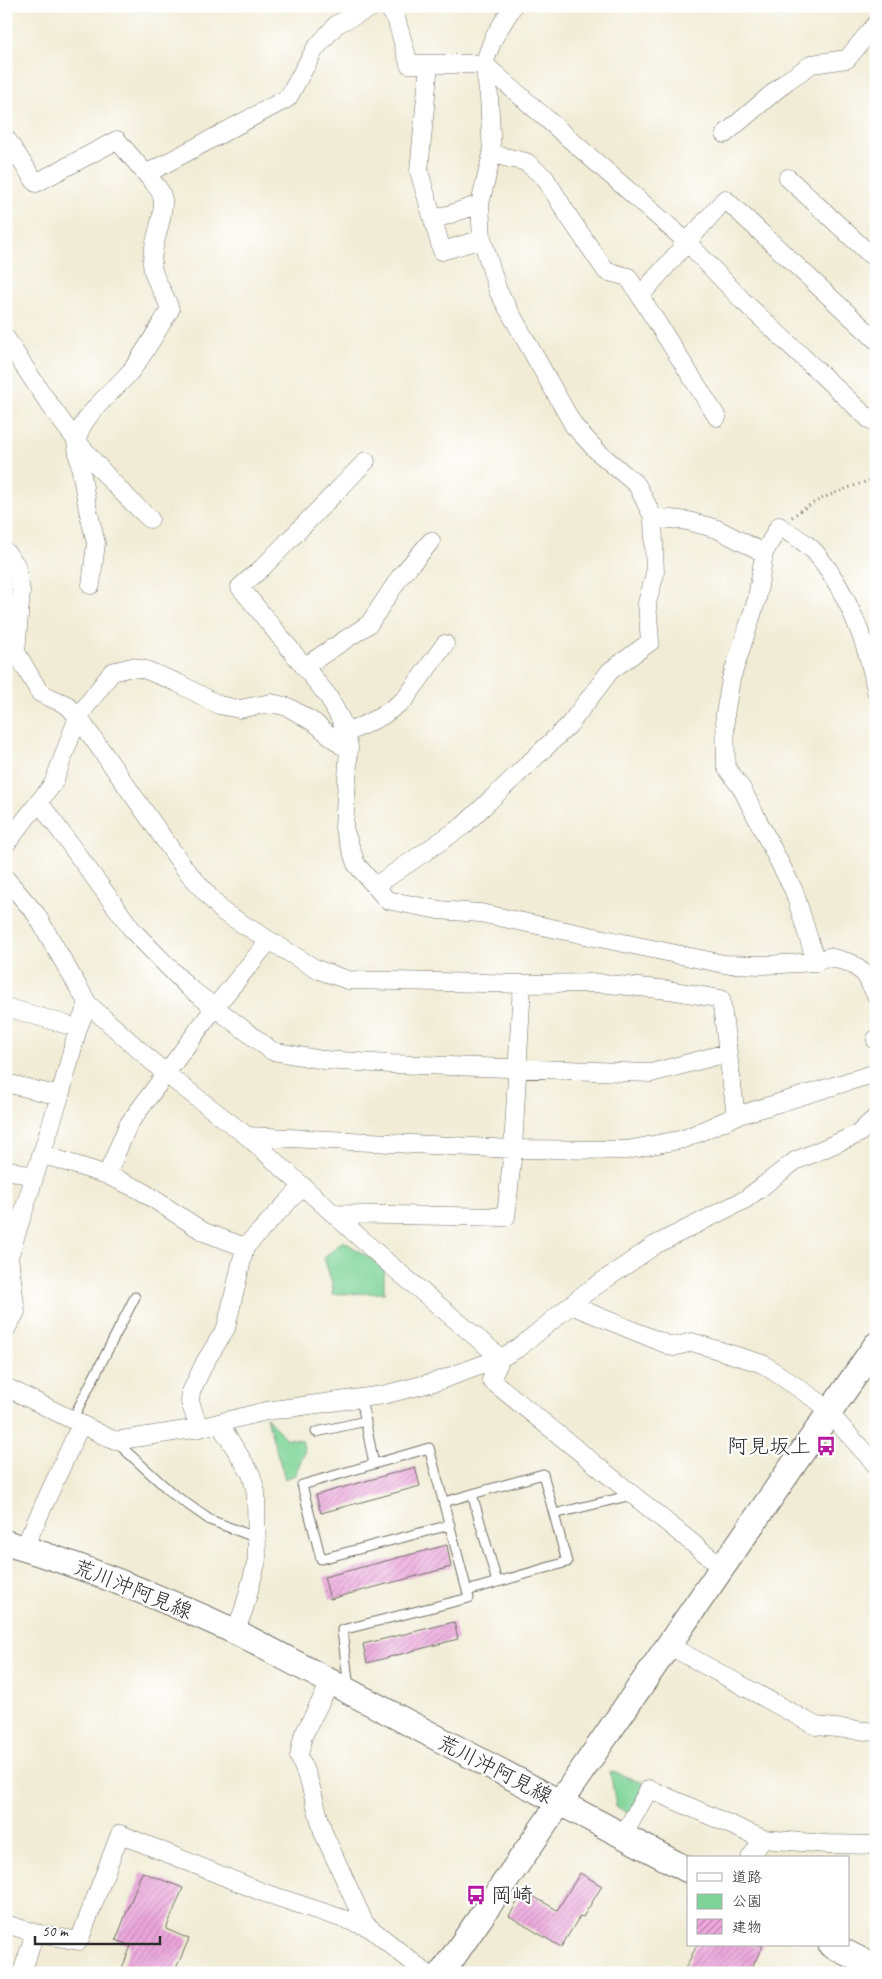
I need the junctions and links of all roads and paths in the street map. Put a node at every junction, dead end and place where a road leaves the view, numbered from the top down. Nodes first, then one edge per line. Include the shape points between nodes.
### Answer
1 (375, 6) edge
2 (387, 6) edge
3 (513, 6) edge
4 (876, 24) edge
5 (429, 64) junction
6 (484, 64) junction
7 (725, 134) dead end
8 (6, 138) edge
9 (492, 154) junction
10 (146, 174) junction
11 (788, 178) dead end
12 (480, 204) junction
13 (433, 220) junction
14 (482, 239) junction
15 (687, 242) junction
16 (876, 260) edge
17 (640, 296) junction
18 (6, 338) edge
19 (876, 340) edge
20 (876, 415) edge
21 (717, 417) dead end
22 (76, 442) junction
23 (366, 461) dead end
24 (876, 478) edge
25 (653, 517) junction
26 (150, 519) dead end
27 (779, 526) junction
28 (432, 541) dead end
29 (6, 552) edge
30 (764, 552) junction
31 (91, 585) dead end
32 (445, 644) dead end
33 (304, 667) junction
34 (876, 691) edge
35 (78, 717) junction
36 (347, 741) junction
37 (39, 802) junction
38 (6, 844) edge
39 (6, 879) edge
40 (375, 886) junction
41 (268, 942) junction
42 (816, 962) junction
43 (522, 984) junction
44 (876, 995) edge
45 (88, 1004) junction
46 (6, 1007) edge
47 (215, 1007) junction
48 (78, 1028) junction
49 (727, 1053) junction
50 (518, 1069) junction
51 (166, 1074) junction
52 (876, 1074) edge
53 (6, 1083) edge
54 (60, 1096) junction
55 (736, 1116) junction
56 (876, 1117) edge
57 (247, 1136) junction
58 (513, 1149) junction
59 (41, 1154) junction
60 (6, 1169) edge
61 (107, 1175) junction
62 (34, 1177) junction
63 (303, 1186) junction
64 (335, 1214) junction
65 (245, 1247) junction
66 (8, 1256) edge
67 (135, 1297) dead end
68 (571, 1305) junction
69 (6, 1329) edge
70 (876, 1346) edge
71 (501, 1358) junction
72 (6, 1387) edge
73 (361, 1399) junction
74 (828, 1414) junction
75 (366, 1421) junction
76 (77, 1422) junction
77 (219, 1423) junction
78 (199, 1428) junction
79 (316, 1432) dead end
80 (115, 1441) junction
81 (374, 1464) junction
82 (876, 1465) edge
83 (472, 1494) junction
84 (632, 1495) junction
85 (444, 1502) junction
86 (554, 1514) junction
87 (450, 1525) junction
88 (257, 1538) junction
89 (15, 1546) edge
90 (722, 1567) junction
91 (497, 1582) junction
92 (468, 1591) junction
93 (235, 1632) junction
94 (668, 1645) junction
95 (340, 1689) junction
96 (876, 1732) edge
97 (559, 1803) junction
98 (623, 1836) junction
99 (763, 1839) junction
100 (876, 1845) edge
101 (751, 1856) edge
102 (687, 1869) edge
103 (6, 1924) edge
104 (368, 1927) junction
105 (35, 1932) junction
106 (834, 1946) edge
107 (876, 1968) edge
108 (22, 1973) edge
109 (426, 1973) edge
110 (442, 1973) edge

1 - 10 street via 337,24 315,49 288,98
2 - 5 street via 396,18 410,64
3 - 6 street via 493,39
4 - 7 street via 847,59 812,64
5 - 6 street
5 - 13 street via 419,171
6 - 9 street via 490,96
6 - 15 street
8 - 10 street via 36,183 117,140
9 - 12 street
9 - 17 street via 526,162 545,178 606,271 628,277
10 - 22 street via 163,199 152,262 170,310 130,371 79,431
11 - 16 street
12 - 13 street
12 - 14 street
13 - 14 street via 442,251
14 - 25 street via 498,291 574,426 598,452 637,485
15 - 17 street
15 - 19 street via 725,199
15 - 20 street via 743,301 870,420
17 - 21 street
18 - 22 street
22 - 26 street via 117,489
22 - 31 street via 96,542
23 - 33 street via 240,587
24 - 27 path via 808,505
25 - 30 street via 688,521 717,529
25 - 40 street via 655,574 647,603 650,642 610,671 569,725 463,826
27 - 30 street
27 - 34 street via 818,555 835,581 857,625 873,669
28 - 33 street via 400,577 369,624
29 - 35 street via 16,565 21,591 16,652 40,692 67,705
30 - 42 street via 757,599 731,679 725,714 726,767 742,789 794,891
32 - 36 street via 405,700
33 - 36 street via 328,696 341,720
35 - 36 street via 112,672 132,667 178,683 219,705 239,709 271,703 288,708 315,723 341,745
35 - 37 street via 53,784
35 - 41 street via 184,869 223,912 255,930
36 - 40 street via 344,828 356,864
37 - 38 street
37 - 47 street via 134,932 188,987
39 - 45 street via 36,914
40 - 42 street via 387,900 438,910 480,913 724,964
41 - 43 street via 316,969 348,980
41 - 47 street
42 - 44 street via 829,957 851,963 865,974
43 - 49 street via 598,982 721,999
43 - 50 street
45 - 48 street
45 - 51 street
46 - 48 street
47 - 50 street via 272,1051 323,1060
47 - 51 street
48 - 54 street
49 - 50 street via 651,1073
49 - 55 street
50 - 58 street
51 - 57 street
51 - 61 street via 128,1125
52 - 55 street
53 - 54 street
54 - 59 street
55 - 58 street via 684,1139 626,1150
56 - 68 street via 858,1134 795,1161 746,1199 655,1245
57 - 58 street
57 - 63 street
58 - 64 street via 506,1217
59 - 61 street
59 - 62 street
60 - 62 street
61 - 65 street via 140,1190 204,1232
62 - 66 street
63 - 64 street
63 - 65 street
64 - 71 street
65 - 78 street via 226,1328 204,1362 191,1392 190,1402
66 - 69 street via 16,1312
67 - 76 lane
68 - 71 street via 520,1347
68 - 74 street via 673,1347 692,1342 763,1364 819,1402
70 - 74 main road, 荒川沖阿見線
71 - 73 street via 438,1381
71 - 84 street via 491,1380
72 - 76 street
73 - 75 lane
73 - 77 street via 266,1411
74 - 82 street
74 - 90 main road, 荒川沖阿見線
75 - 79 lane
75 - 81 lane
76 - 80 street
76 - 89 street
77 - 78 street
77 - 88 street via 251,1474 256,1492
78 - 80 street
80 - 88 lane via 166,1488 210,1520
81 - 85 lane via 429,1448
81 - 87 lane via 302,1485 321,1559
83 - 85 lane
83 - 86 lane via 542,1474
83 - 91 lane
84 - 86 lane
84 - 90 street
85 - 87 lane
86 - 91 lane via 567,1562
87 - 92 lane
88 - 93 street via 257,1560
89 - 93 main road, 荒川沖阿見線 via 109,1577
90 - 94 main road, 荒川沖阿見線
91 - 92 lane
92 - 95 lane via 470,1598 342,1630
93 - 95 main road, 荒川沖阿見線
94 - 96 street via 816,1726
94 - 97 main road, 荒川沖阿見線
95 - 97 main road, 荒川沖阿見線
95 - 104 street via 303,1736 299,1756 323,1832
97 - 98 main road
97 - 110 main road
98 - 99 street via 649,1789
98 - 102 main road
99 - 100 street
99 - 101 street
103 - 105 street
104 - 105 street via 262,1892 120,1834 79,1941
104 - 109 street
105 - 108 street
106 - 107 main road

